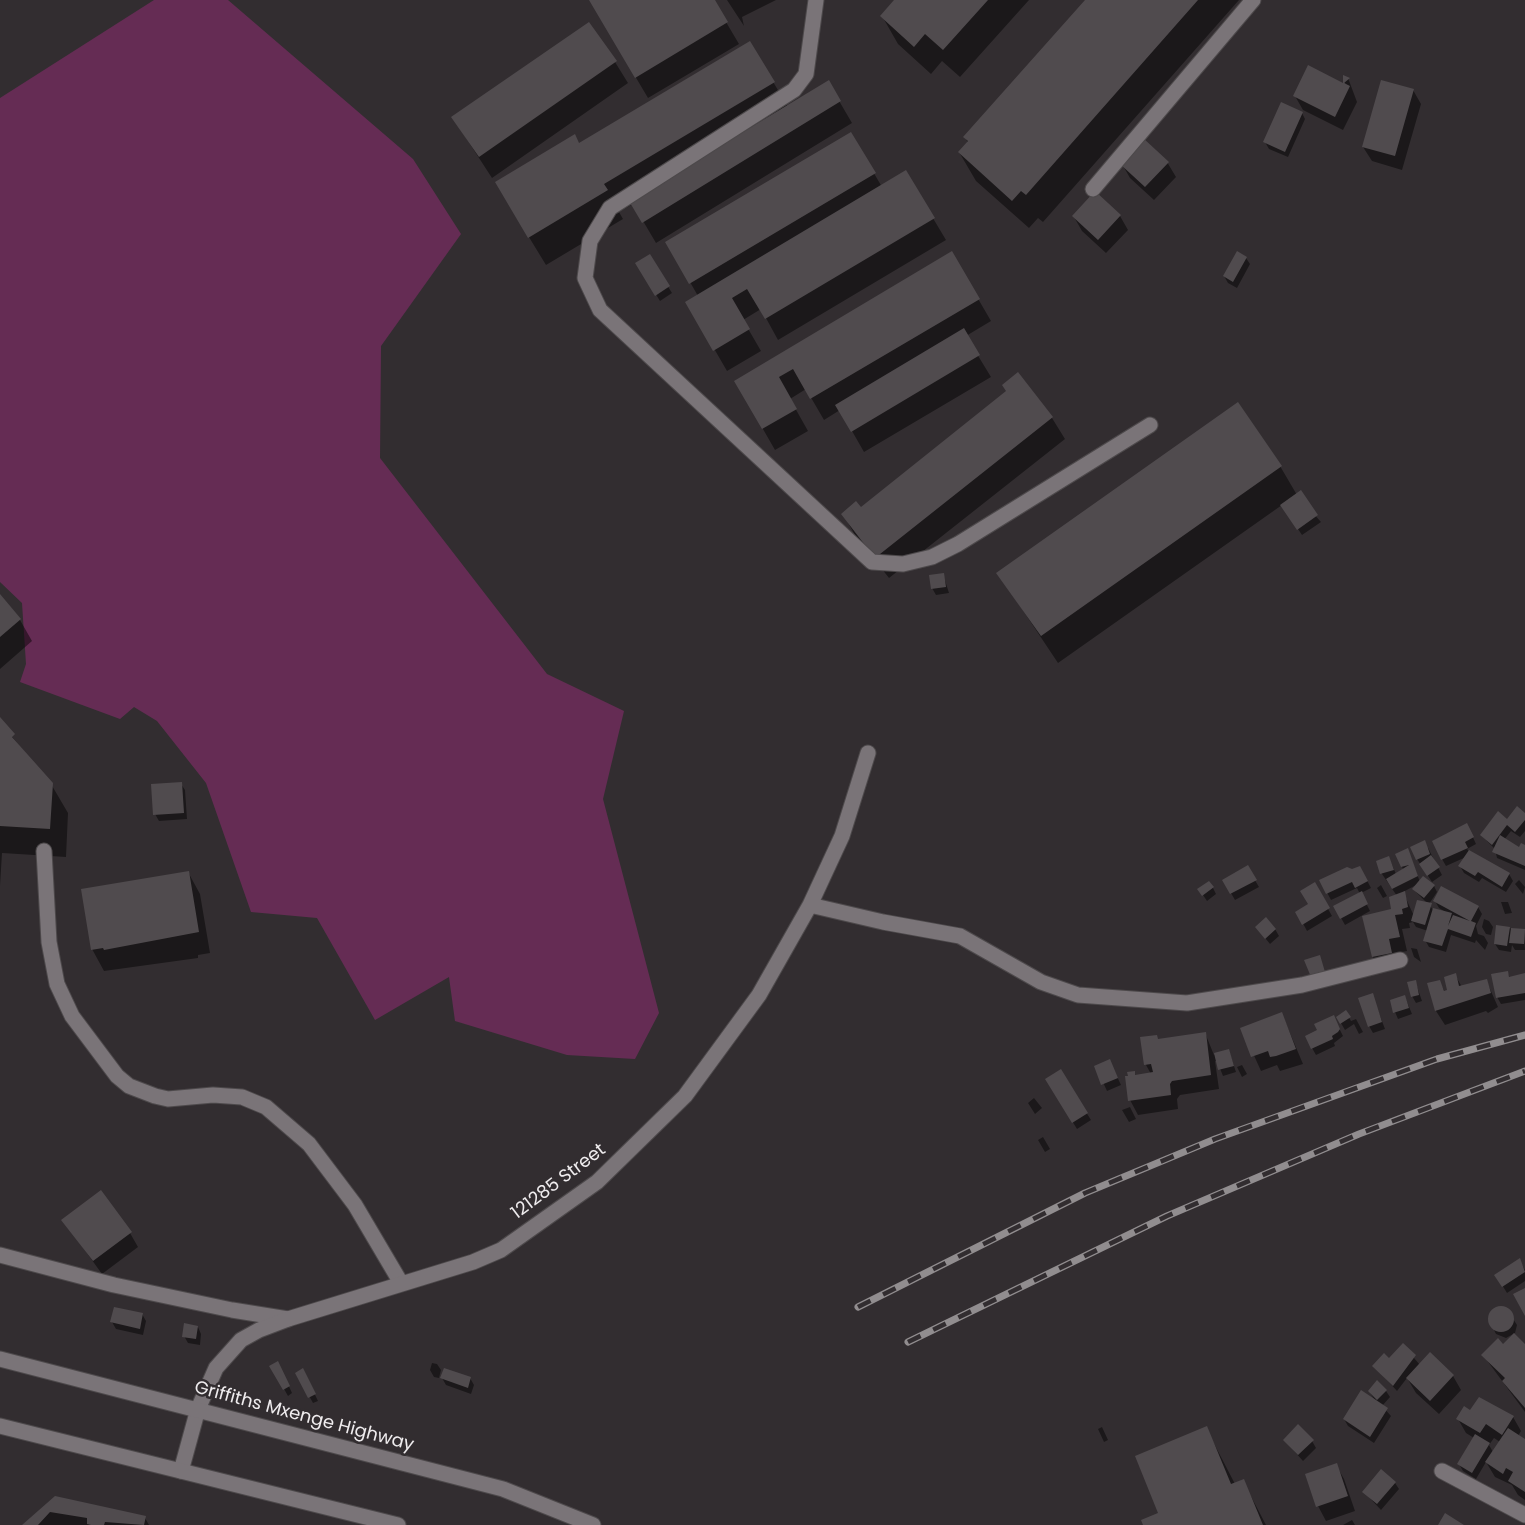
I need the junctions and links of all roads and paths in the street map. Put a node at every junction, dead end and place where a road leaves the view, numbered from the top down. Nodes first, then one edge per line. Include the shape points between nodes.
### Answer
1 (816, 0) edge
2 (1253, 0) edge
3 (1094, 189) dead end
4 (1150, 425) dead end
5 (868, 753) dead end
6 (44, 851) dead end
7 (810, 905) junction
8 (1400, 960) dead end
9 (0, 1255) edge
10 (401, 1283) junction
11 (288, 1319) junction
12 (2, 1364) edge
13 (198, 1409) junction
14 (0, 1426) edge
15 (181, 1471) junction
16 (1442, 1471) dead end
17 (1525, 1515) edge
18 (398, 1525) edge
19 (593, 1525) edge

1 - 4 street via 806,74 794,90 610,208 590,241 585,279 600,310 872,562 903,564 950,549
2 - 3 street
5 - 7 street, 121285 Street via 842,836
6 - 10 street via 49,942 57,984 72,1016 117,1076 129,1086 168,1099 242,1097 266,1107 309,1144 355,1205
7 - 8 street via 960,936 1041,982 1078,995 1186,1003 1302,985
7 - 10 street, 121285 Street via 759,995 716,1056 685,1096 597,1182 501,1250
9 - 11 street via 114,1285
10 - 11 street, 121285 Street
11 - 13 street, 121285 Street via 259,1330 235,1346 216,1368
12 - 13 street, Griffiths Mxenge Highway
13 - 15 street, 121285 Street
13 - 19 street, Griffiths Mxenge Highway via 502,1489
14 - 15 street
15 - 18 street
16 - 17 street

